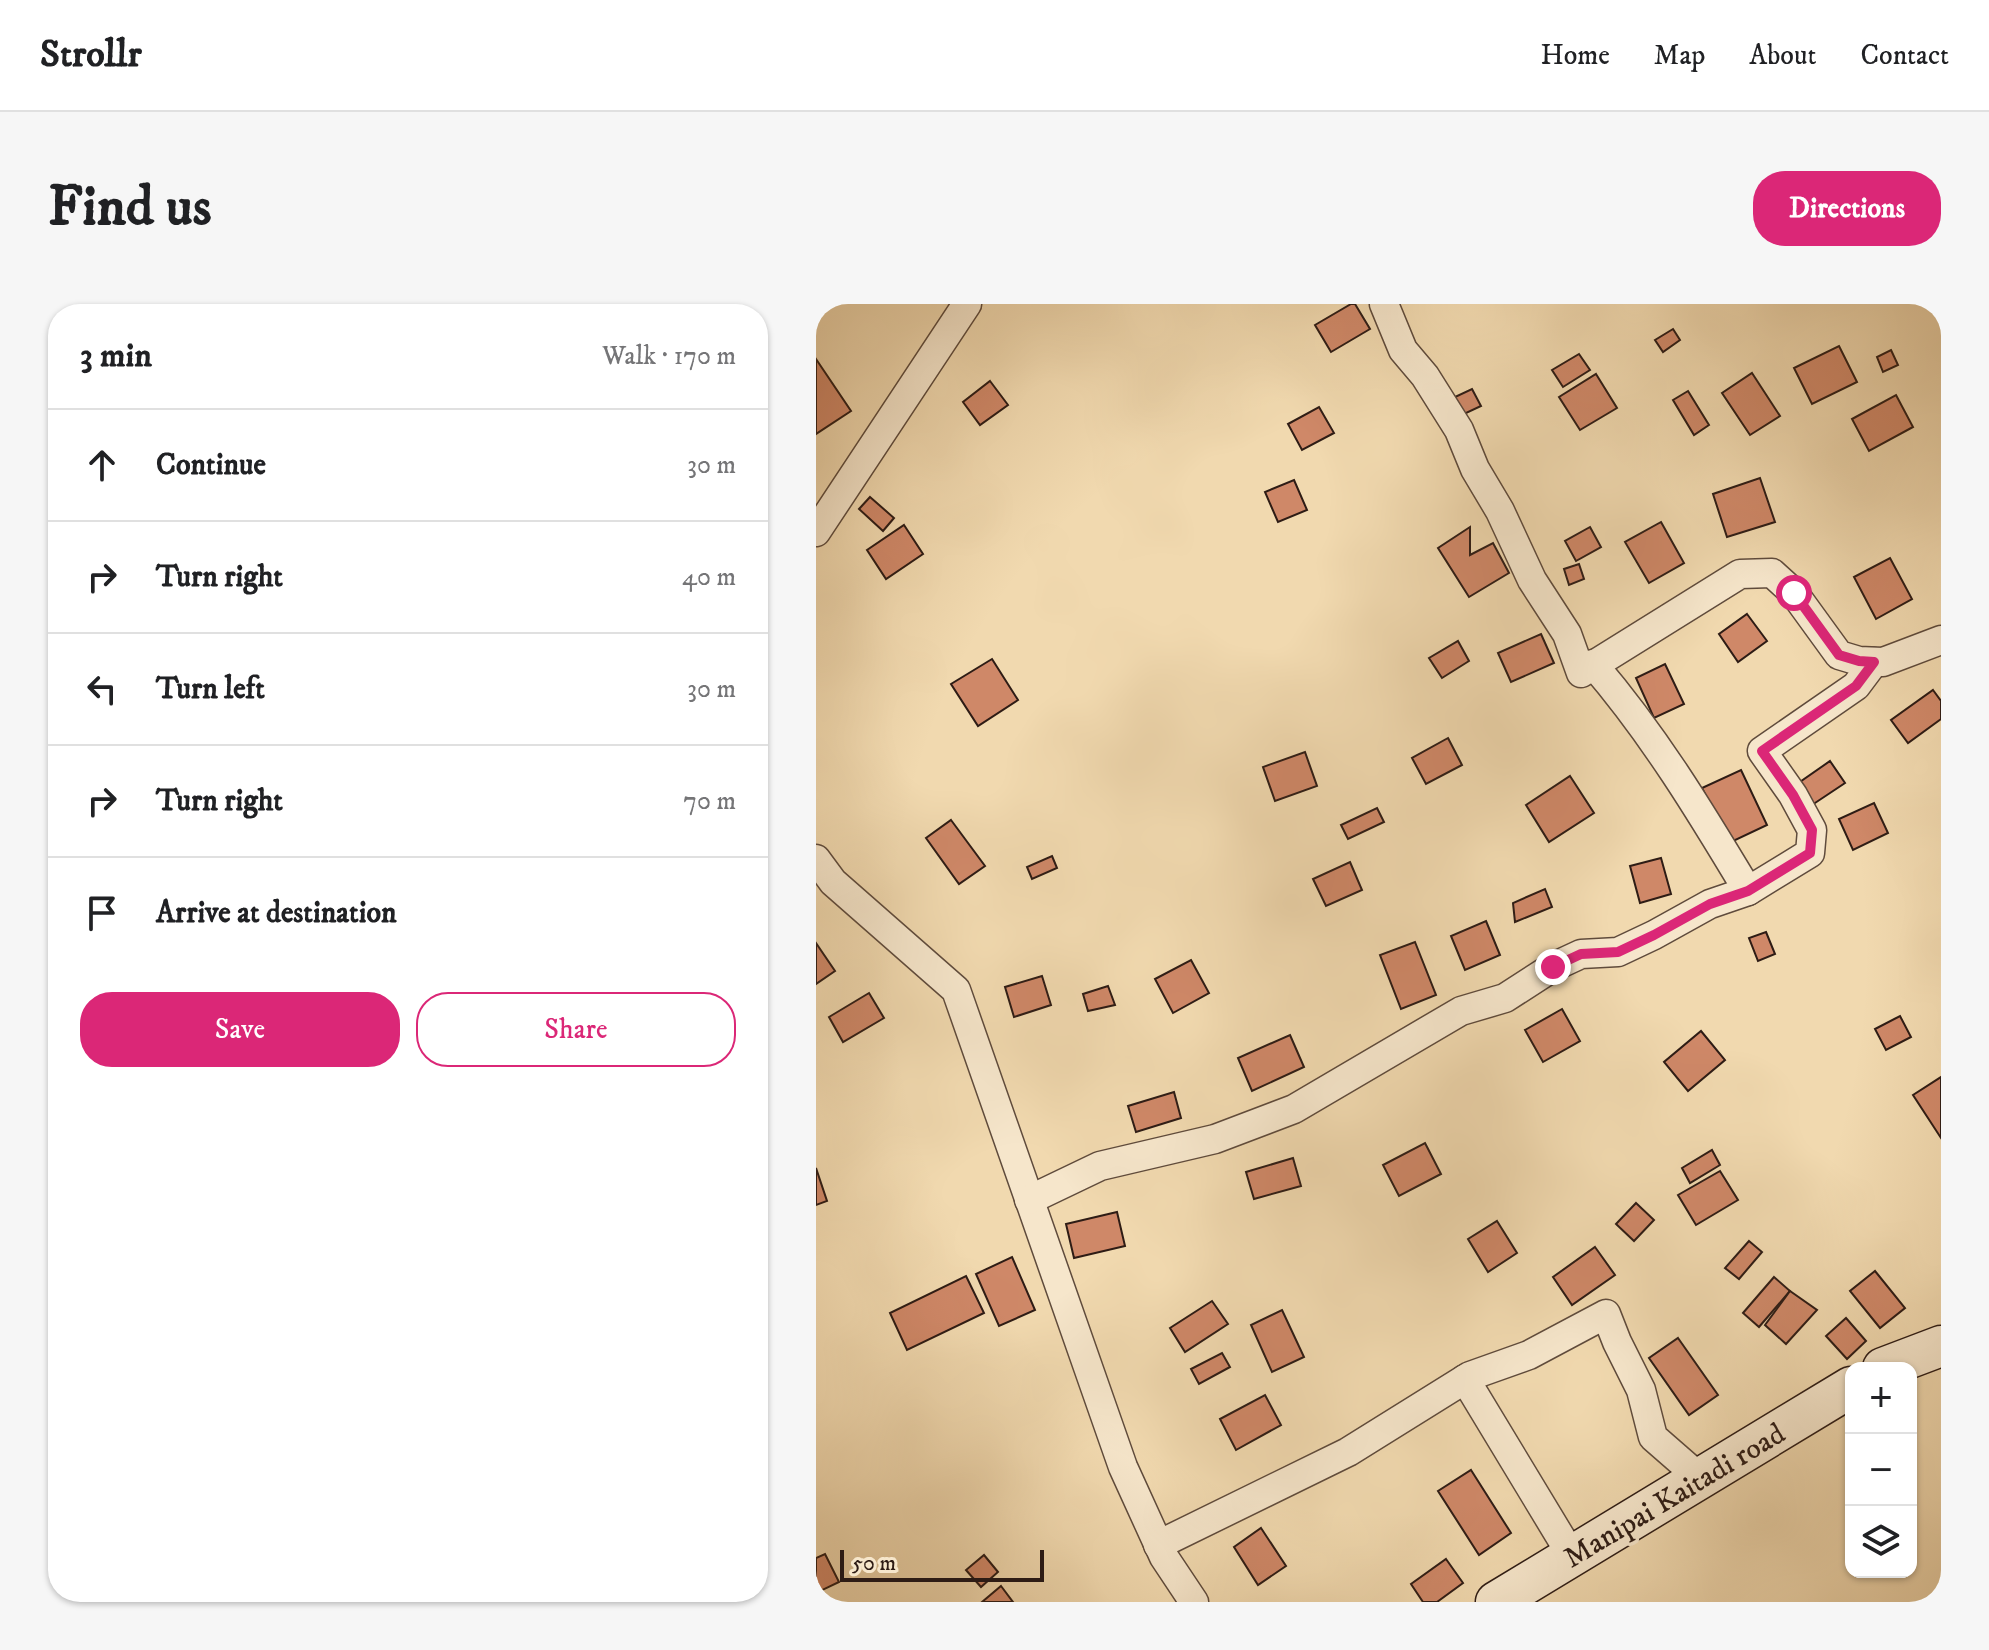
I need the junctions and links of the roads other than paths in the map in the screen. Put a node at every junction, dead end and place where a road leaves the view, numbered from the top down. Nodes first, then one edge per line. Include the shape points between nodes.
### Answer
1 (967, 304) edge
2 (1384, 304) edge
3 (816, 532) edge
4 (1941, 640) edge
5 (1874, 662) junction
6 (1593, 664) junction
7 (816, 859) edge
8 (1748, 891) junction
9 (1029, 1200) junction
10 (1941, 1346) edge
11 (1899, 1362) edge
12 (1465, 1379) junction
13 (1845, 1391) edge
14 (1700, 1478) junction
15 (1158, 1545) junction
16 (1572, 1556) junction
17 (1194, 1602) edge
18 (1496, 1602) edge

1 - 3 street
2 - 6 street via 1403,350 1459,430 1532,580 1567,634 1581,673
4 - 5 street
5 - 6 street via 1839,655 1794,593 1772,573 1740,574
5 - 8 street via 1856,686 1762,751 1812,830 1810,853
6 - 8 street via 1684,784
7 - 9 street via 833,882 956,990
8 - 9 street via 1710,904 1618,952 1581,954 1505,998 1461,1011 1294,1109 1215,1139 1100,1166
9 - 15 street via 1123,1467
10 - 11 main road
12 - 14 street via 1529,1355 1606,1314 1641,1390 1653,1437
12 - 15 street via 1348,1452
12 - 16 street
13 - 14 main road, Manipai Kaitadi road
14 - 16 main road, Manipai Kaitadi road
15 - 17 street
16 - 18 main road, Manipai Kaitadi road

